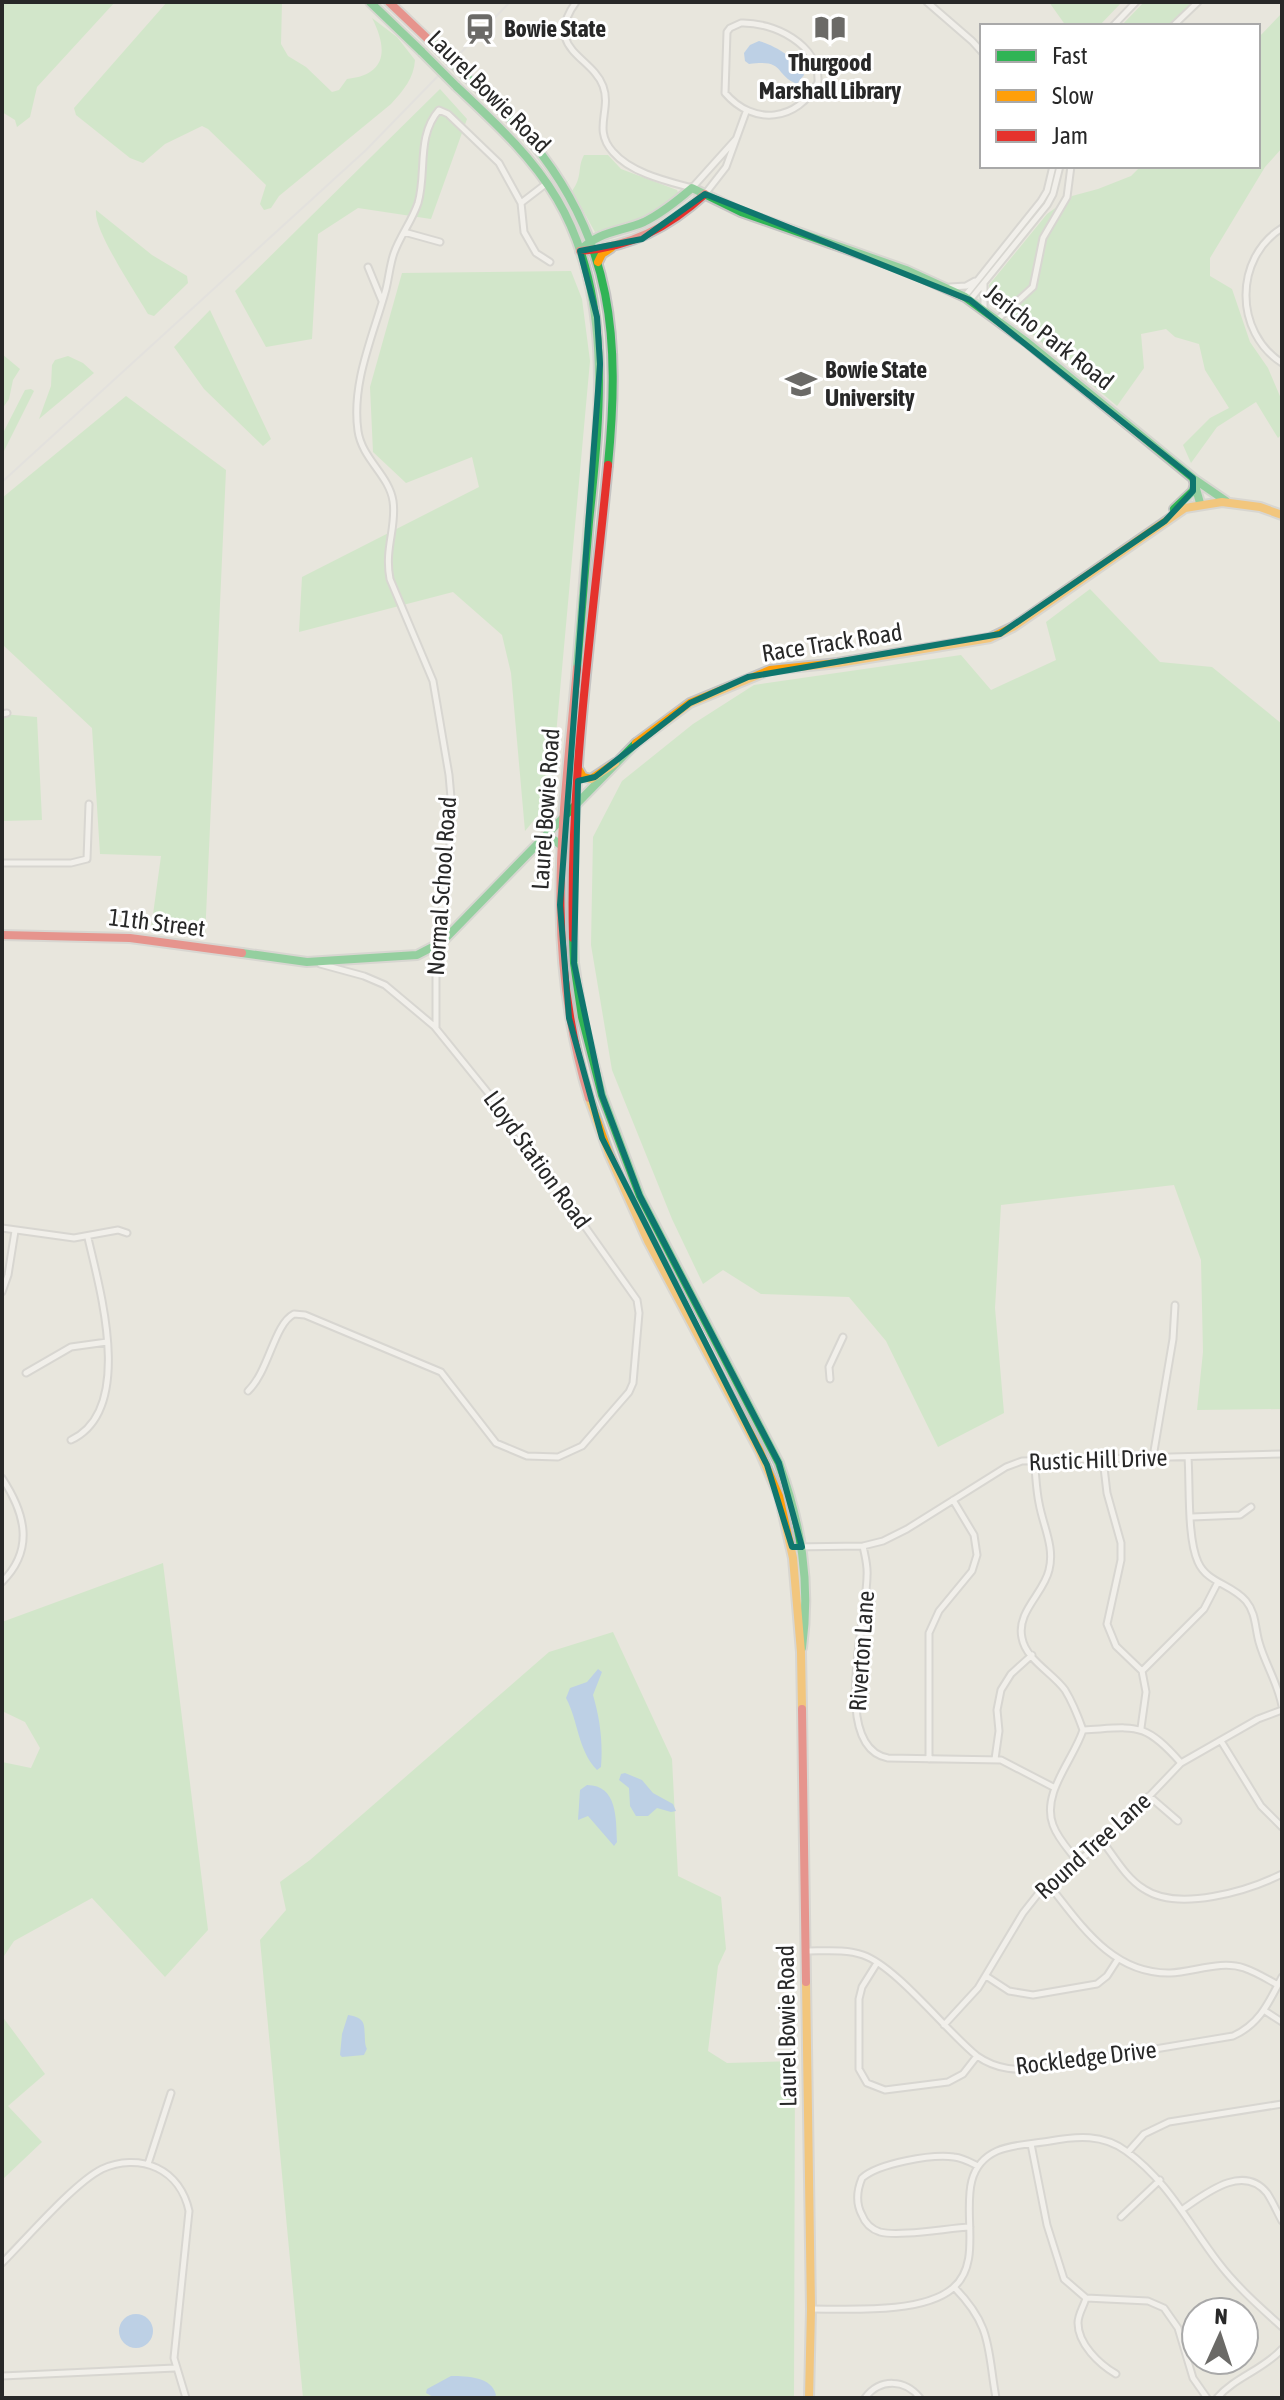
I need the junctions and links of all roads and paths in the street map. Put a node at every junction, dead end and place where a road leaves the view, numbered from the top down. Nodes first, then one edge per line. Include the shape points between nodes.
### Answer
1 (370, 2) edge
2 (389, 2) edge
3 (576, 2) edge
4 (927, 2) edge
5 (1136, 2) edge
6 (1198, 2) edge
7 (1115, 24) edge
8 (1175, 24) edge
9 (980, 50) edge
10 (746, 112) junction
11 (736, 139) junction
12 (1053, 168) edge
13 (1060, 168) edge
14 (1071, 168) edge
15 (547, 183) junction
16 (692, 188) junction
17 (705, 194) junction
18 (521, 203) junction
19 (1282, 228) edge
20 (404, 232) junction
21 (590, 237) junction
22 (440, 242) dead end
23 (611, 248) junction
24 (594, 250) junction
25 (580, 251) junction
26 (550, 262) dead end
27 (598, 263) junction
28 (368, 267) dead end
29 (982, 280) junction
30 (941, 285) junction
31 (967, 298) junction
32 (382, 302) junction
33 (984, 309) junction
34 (998, 319) junction
35 (1282, 363) edge
36 (1194, 480) junction
37 (1200, 503) junction
38 (1234, 503) junction
39 (1282, 515) edge
40 (1165, 521) junction
41 (615, 763) junction
42 (579, 770) junction
43 (577, 803) junction
44 (89, 804) dead end
45 (563, 816) junction
46 (539, 842) junction
47 (562, 846) junction
48 (2, 863) edge
49 (2, 935) edge
50 (436, 947) junction
51 (307, 962) junction
52 (435, 1027) junction
53 (2, 1228) edge
54 (15, 1231) junction
55 (127, 1233) dead end
56 (88, 1238) junction
57 (2, 1292) edge
58 (1175, 1305) dead end
59 (843, 1337) dead end
60 (107, 1342) junction
61 (26, 1373) dead end
62 (830, 1379) dead end
63 (248, 1391) dead end
64 (71, 1440) dead end
65 (1282, 1454) edge
66 (1153, 1457) junction
67 (1188, 1457) junction
68 (1103, 1459) junction
69 (1034, 1460) junction
70 (2, 1478) edge
71 (953, 1500) junction
72 (1251, 1507) dead end
73 (1192, 1517) junction
74 (863, 1546) junction
75 (792, 1547) junction
76 (802, 1547) junction
77 (2, 1582) edge
78 (1218, 1582) junction
79 (801, 1652) junction
80 (1032, 1655) junction
81 (1142, 1671) junction
82 (1282, 1708) edge
83 (1141, 1728) junction
84 (1083, 1730) junction
85 (1221, 1741) junction
86 (929, 1759) junction
87 (995, 1759) junction
88 (1181, 1763) junction
89 (1055, 1788) junction
90 (1149, 1796) junction
91 (1178, 1821) dead end
92 (1282, 1827) edge
93 (1103, 1842) junction
94 (1078, 1862) junction
95 (1282, 1874) edge
96 (1049, 1885) junction
97 (806, 1951) junction
98 (1118, 1959) junction
99 (877, 1963) junction
100 (986, 1976) junction
101 (1282, 1977) edge
102 (1278, 1985) junction
103 (1265, 2011) junction
104 (1282, 2022) edge
105 (944, 2025) junction
106 (977, 2056) junction
107 (171, 2093) dead end
108 (1282, 2104) edge
109 (1031, 2144) junction
110 (1128, 2152) junction
111 (148, 2164) junction
112 (978, 2166) junction
113 (1160, 2180) junction
114 (1183, 2209) junction
115 (1121, 2217) dead end
116 (1282, 2221) edge
117 (970, 2227) junction
118 (2, 2263) edge
119 (954, 2287) junction
120 (1086, 2298) junction
121 (811, 2309) junction
122 (1282, 2327) edge
123 (1282, 2349) edge
124 (175, 2368) junction
125 (1116, 2374) dead end
126 (2, 2376) edge
127 (186, 2398) edge
128 (809, 2398) edge
129 (865, 2398) edge
130 (920, 2398) edge
131 (996, 2398) edge
132 (1207, 2398) edge
133 (1217, 2398) edge

1 - 15 main road, Laurel Bowie Road, bridge via 507,134
2 - 21 main road, Laurel Bowie Road, bridge via 547,160
3 - 16 street, Jericho Park Road via 567,19 567,39 603,86 602,128 610,149 631,167
4 - 9 street
5 - 7 street
6 - 8 street
10 - 10 street via 775,115 792,109 811,93 818,76 812,58 798,43 778,30 746,23 728,30 723,85 726,95
10 - 11 street
11 - 16 street
11 - 17 street via 726,167
12 - 29 street via 1041,201
13 - 29 street via 1047,205
14 - 34 street via 1067,197 1043,238 1036,280
15 - 18 street
15 - 25 main road, Laurel Bowie Road
16 - 17 main road, Jericho Park Road
16 - 21 main road via 640,224
17 - 23 main road via 656,232
17 - 30 main road, Jericho Park Road via 773,225
18 - 20 street, Normal School Road via 495,158 439,110 425,142 418,201
18 - 26 street, Normal School Road via 524,232 536,253
19 - 35 street via 1257,252 1246,289 1252,328
20 - 22 street
20 - 32 street, Normal School Road
21 - 24 main road, Laurel Bowie Road
21 - 25 main road
23 - 24 main road
23 - 27 main road
24 - 25 main road
24 - 27 main road, Laurel Bowie Road
25 - 45 main road, Laurel Bowie Road via 597,317 600,364
27 - 42 main road, Laurel Bowie Road via 614,373
28 - 32 street
29 - 30 street via 957,288
29 - 31 street
29 - 33 street
30 - 31 main road, Jericho Park Road
31 - 33 main road, Jericho Park Road
32 - 50 street, Normal School Road via 360,378 358,432 393,499 387,561 395,594 433,681 449,775 449,861
33 - 34 main road, Jericho Park Road
34 - 36 main road, Jericho Park Road
36 - 37 main road
36 - 38 main road, Jericho Park Road
36 - 40 main road via 1193,491
37 - 38 main road, Race Track Road
37 - 40 main road, Race Track Road
38 - 39 main road, Race Track Road
40 - 41 main road, Race Track Road via 1000,634 748,677 690,703
41 - 42 main road via 591,779
41 - 43 main road, Race Track Road
42 - 43 main road, Laurel Bowie Road
43 - 45 main road, Race Track Road
43 - 76 main road, Laurel Bowie Road via 574,963 602,1095 640,1196 779,1463
44 - 48 street via 87,859
45 - 46 main road, Race Track Road
45 - 47 main road, Laurel Bowie Road
46 - 47 main road via 554,840
46 - 50 main road, Race Track Road
47 - 75 main road, Laurel Bowie Road via 563,983 593,1111 631,1206 767,1465
49 - 51 main road, 11th Street via 130,938
50 - 51 main road via 417,955
50 - 52 street, Normal School Road
51 - 52 street, Lloyd Station Road via 385,985
52 - 63 street, Lloyd Station Road via 506,1115 637,1300 629,1392 582,1446 558,1457 512,1452 496,1443 441,1372 299,1314 283,1324 262,1375
53 - 54 street
54 - 56 street
54 - 57 street
55 - 56 street via 118,1230
56 - 60 street
58 - 66 street
59 - 62 street via 829,1367
60 - 61 street via 71,1347
60 - 64 street via 105,1397 90,1424
65 - 67 street, Rustic Hill Drive
66 - 67 street, Rustic Hill Drive
66 - 68 street, Rustic Hill Drive
67 - 73 street
68 - 69 street, Rustic Hill Drive
68 - 81 street via 1121,1543 1108,1630 1116,1646
69 - 71 street, Rustic Hill Drive via 1006,1467
69 - 80 street via 1051,1556 1047,1576 1022,1623 1022,1639
70 - 77 street via 23,1524 17,1558
71 - 74 street, Rustic Hill Drive via 894,1536
71 - 86 street via 974,1535 977,1555 972,1571 939,1611 929,1633
72 - 73 street via 1240,1515
73 - 78 street via 1198,1562
74 - 76 street, Rustic Hill Drive
74 - 86 street, Riverton Lane via 867,1576 856,1693 858,1732 880,1757
75 - 76 street, Rustic Hill Drive
75 - 79 main road, Laurel Bowie Road
76 - 79 main road, Laurel Bowie Road via 807,1625
78 - 81 street via 1204,1609
78 - 82 street via 1251,1608
79 - 97 main road, Laurel Bowie Road
80 - 84 street via 1064,1689
80 - 87 street via 1001,1690
81 - 83 street via 1146,1692
82 - 85 street, Round Tree Lane
83 - 84 street
83 - 88 street
84 - 89 street
85 - 88 street, Round Tree Lane
85 - 92 street via 1261,1806
86 - 87 street, Riverton Lane
87 - 89 street, Riverton Lane
88 - 90 street, Round Tree Lane
89 - 94 street via 1052,1822
90 - 91 street
90 - 93 street, Round Tree Lane
93 - 94 street, Round Tree Lane
93 - 95 street via 1139,1886 1163,1898 1231,1893
94 - 96 street, Round Tree Lane
96 - 98 street
96 - 100 street, Round Tree Lane via 1023,1913
97 - 99 street, Rockledge Drive via 855,1953
97 - 121 main road, Laurel Bowie Road
98 - 100 street via 1097,1984 1033,1995 1009,1991
98 - 102 street via 1158,1972 1239,1967
99 - 105 street, Rockledge Drive
99 - 106 street via 859,1999 859,2069 867,2083 885,2090 948,2082 963,2074
100 - 105 street, Round Tree Lane
101 - 102 street, Rockledge Drive
102 - 103 street, Rockledge Drive
103 - 104 street
103 - 106 street, Rockledge Drive via 1246,2029 1225,2038 1041,2068 1011,2069
105 - 106 street, Rockledge Drive
107 - 111 street
108 - 110 street via 1169,2122 1144,2134
109 - 110 street via 1090,2137
109 - 112 street via 999,2150
109 - 120 street via 1061,2273
110 - 113 street
111 - 118 street via 120,2163 95,2173
111 - 124 street via 173,2179 189,2211
112 - 117 street via 970,2191
112 - 117 street via 942,2157 884,2166 862,2178 858,2191 860,2212 878,2231
113 - 114 street
113 - 115 street
114 - 116 street via 1216,2187 1241,2181 1266,2192
114 - 122 street via 1226,2273
117 - 119 street via 967,2268
119 - 121 street via 935,2298 892,2306
119 - 131 street via 985,2328
120 - 125 street via 1078,2322 1081,2336 1102,2365
120 - 132 street via 1148,2301 1164,2308 1174,2320 1193,2378
121 - 128 main road, Laurel Bowie Road
123 - 133 street
124 - 126 street
124 - 127 street
129 - 130 street via 875,2387 889,2383 904,2385

